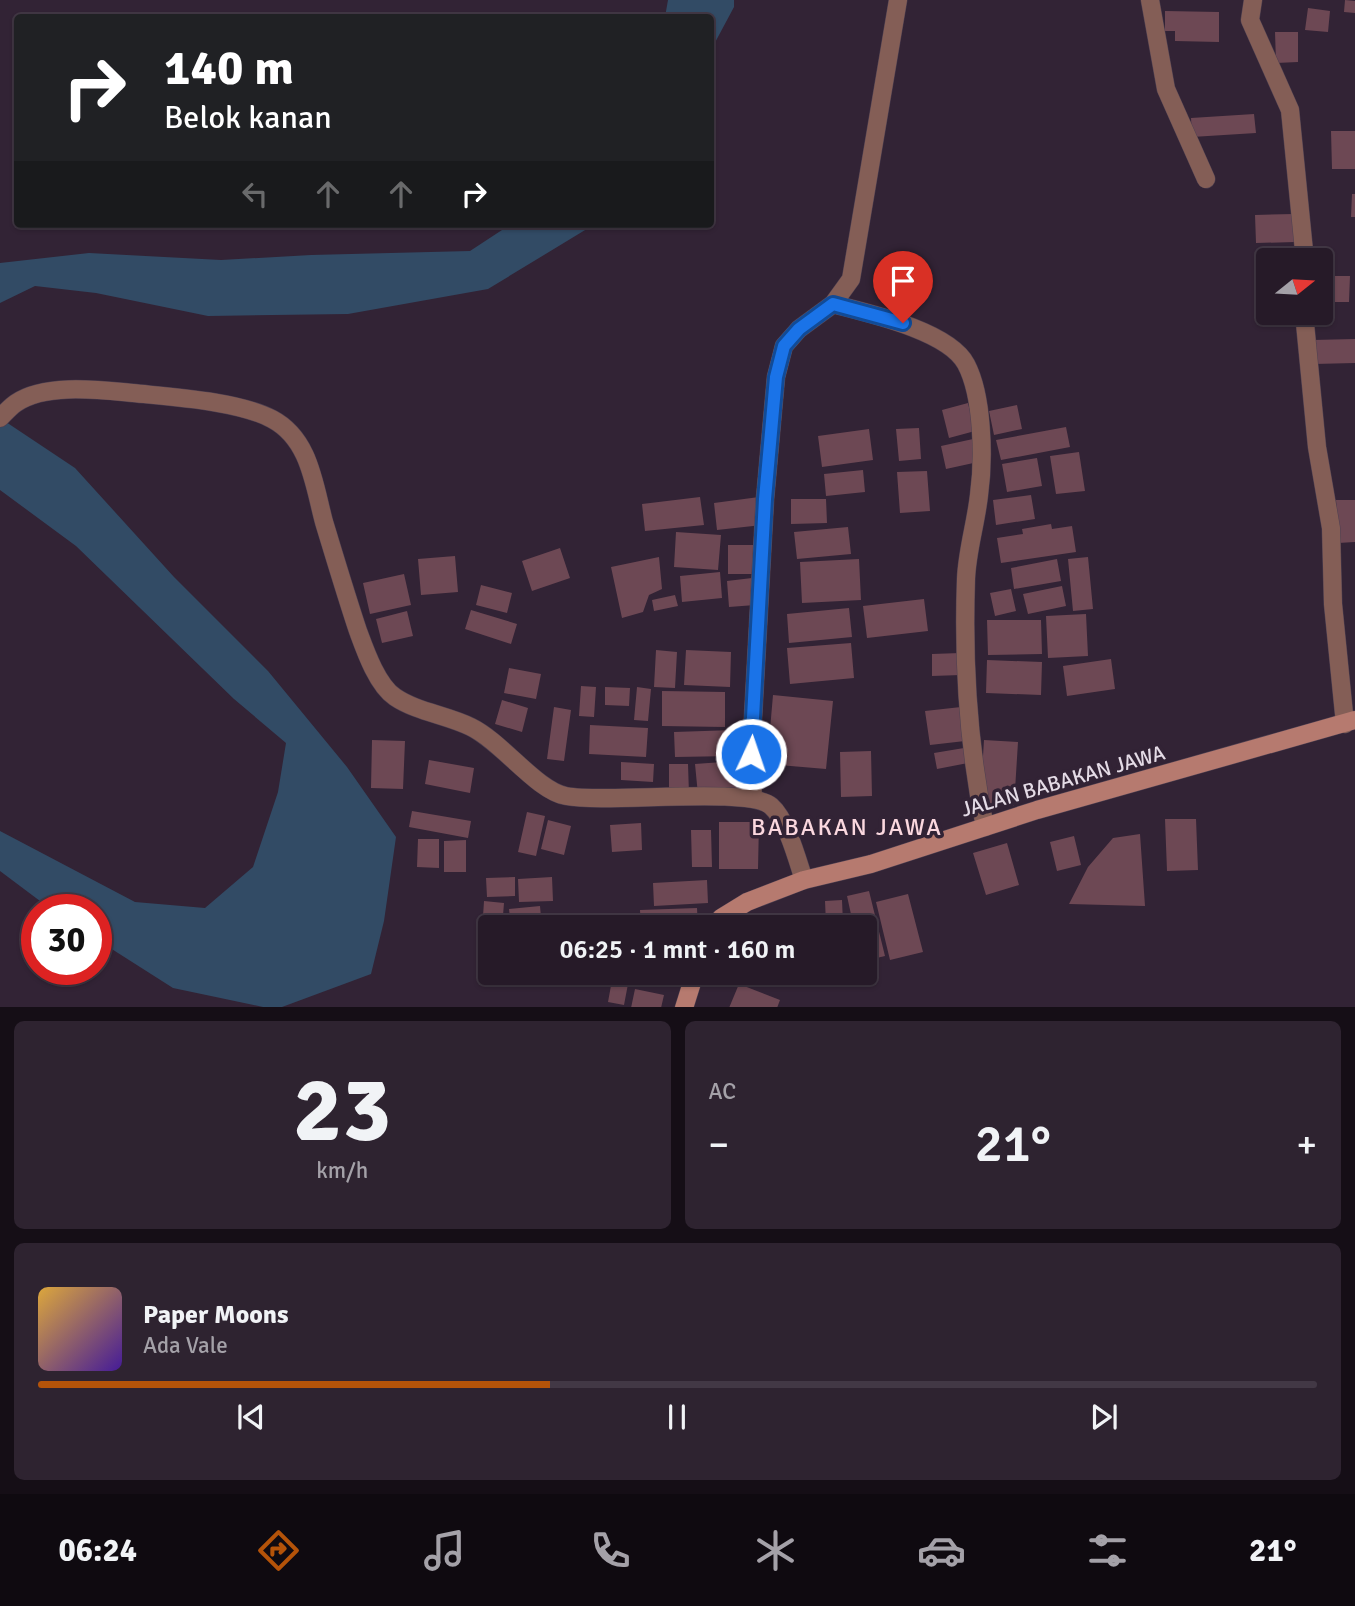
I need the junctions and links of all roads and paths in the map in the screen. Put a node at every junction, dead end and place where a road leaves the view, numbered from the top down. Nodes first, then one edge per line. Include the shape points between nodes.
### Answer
1 (898, 0) edge
2 (1150, 0) edge
3 (1253, 0) edge
4 (1206, 179) dead end
5 (1304, 248) edge
6 (833, 304) junction
7 (1305, 326) edge
8 (0, 418) edge
9 (1350, 722) edge
10 (753, 798) junction
11 (985, 827) junction
12 (804, 880) junction
13 (725, 915) edge
14 (691, 985) edge
15 (684, 1007) edge

1 - 6 street via 851,279
2 - 4 street via 1166,89
3 - 5 street via 1250,20 1290,110
6 - 10 street via 784,346 776,377 751,741
6 - 11 street via 903,323 941,340 966,362 974,386 981,416 980,493 966,574 964,652 970,745
7 - 9 street via 1317,447 1331,528 1333,604
8 - 10 street via 15,403 44,393 100,390 197,401 271,419 291,434 308,460 366,654 394,696 472,727 549,790 566,796 612,800
9 - 11 street, JALAN BABAKAN JAWA
10 - 12 street via 770,804 778,815
11 - 12 street, JALAN BABAKAN JAWA
12 - 13 street, JALAN BABAKAN JAWA
14 - 15 street

